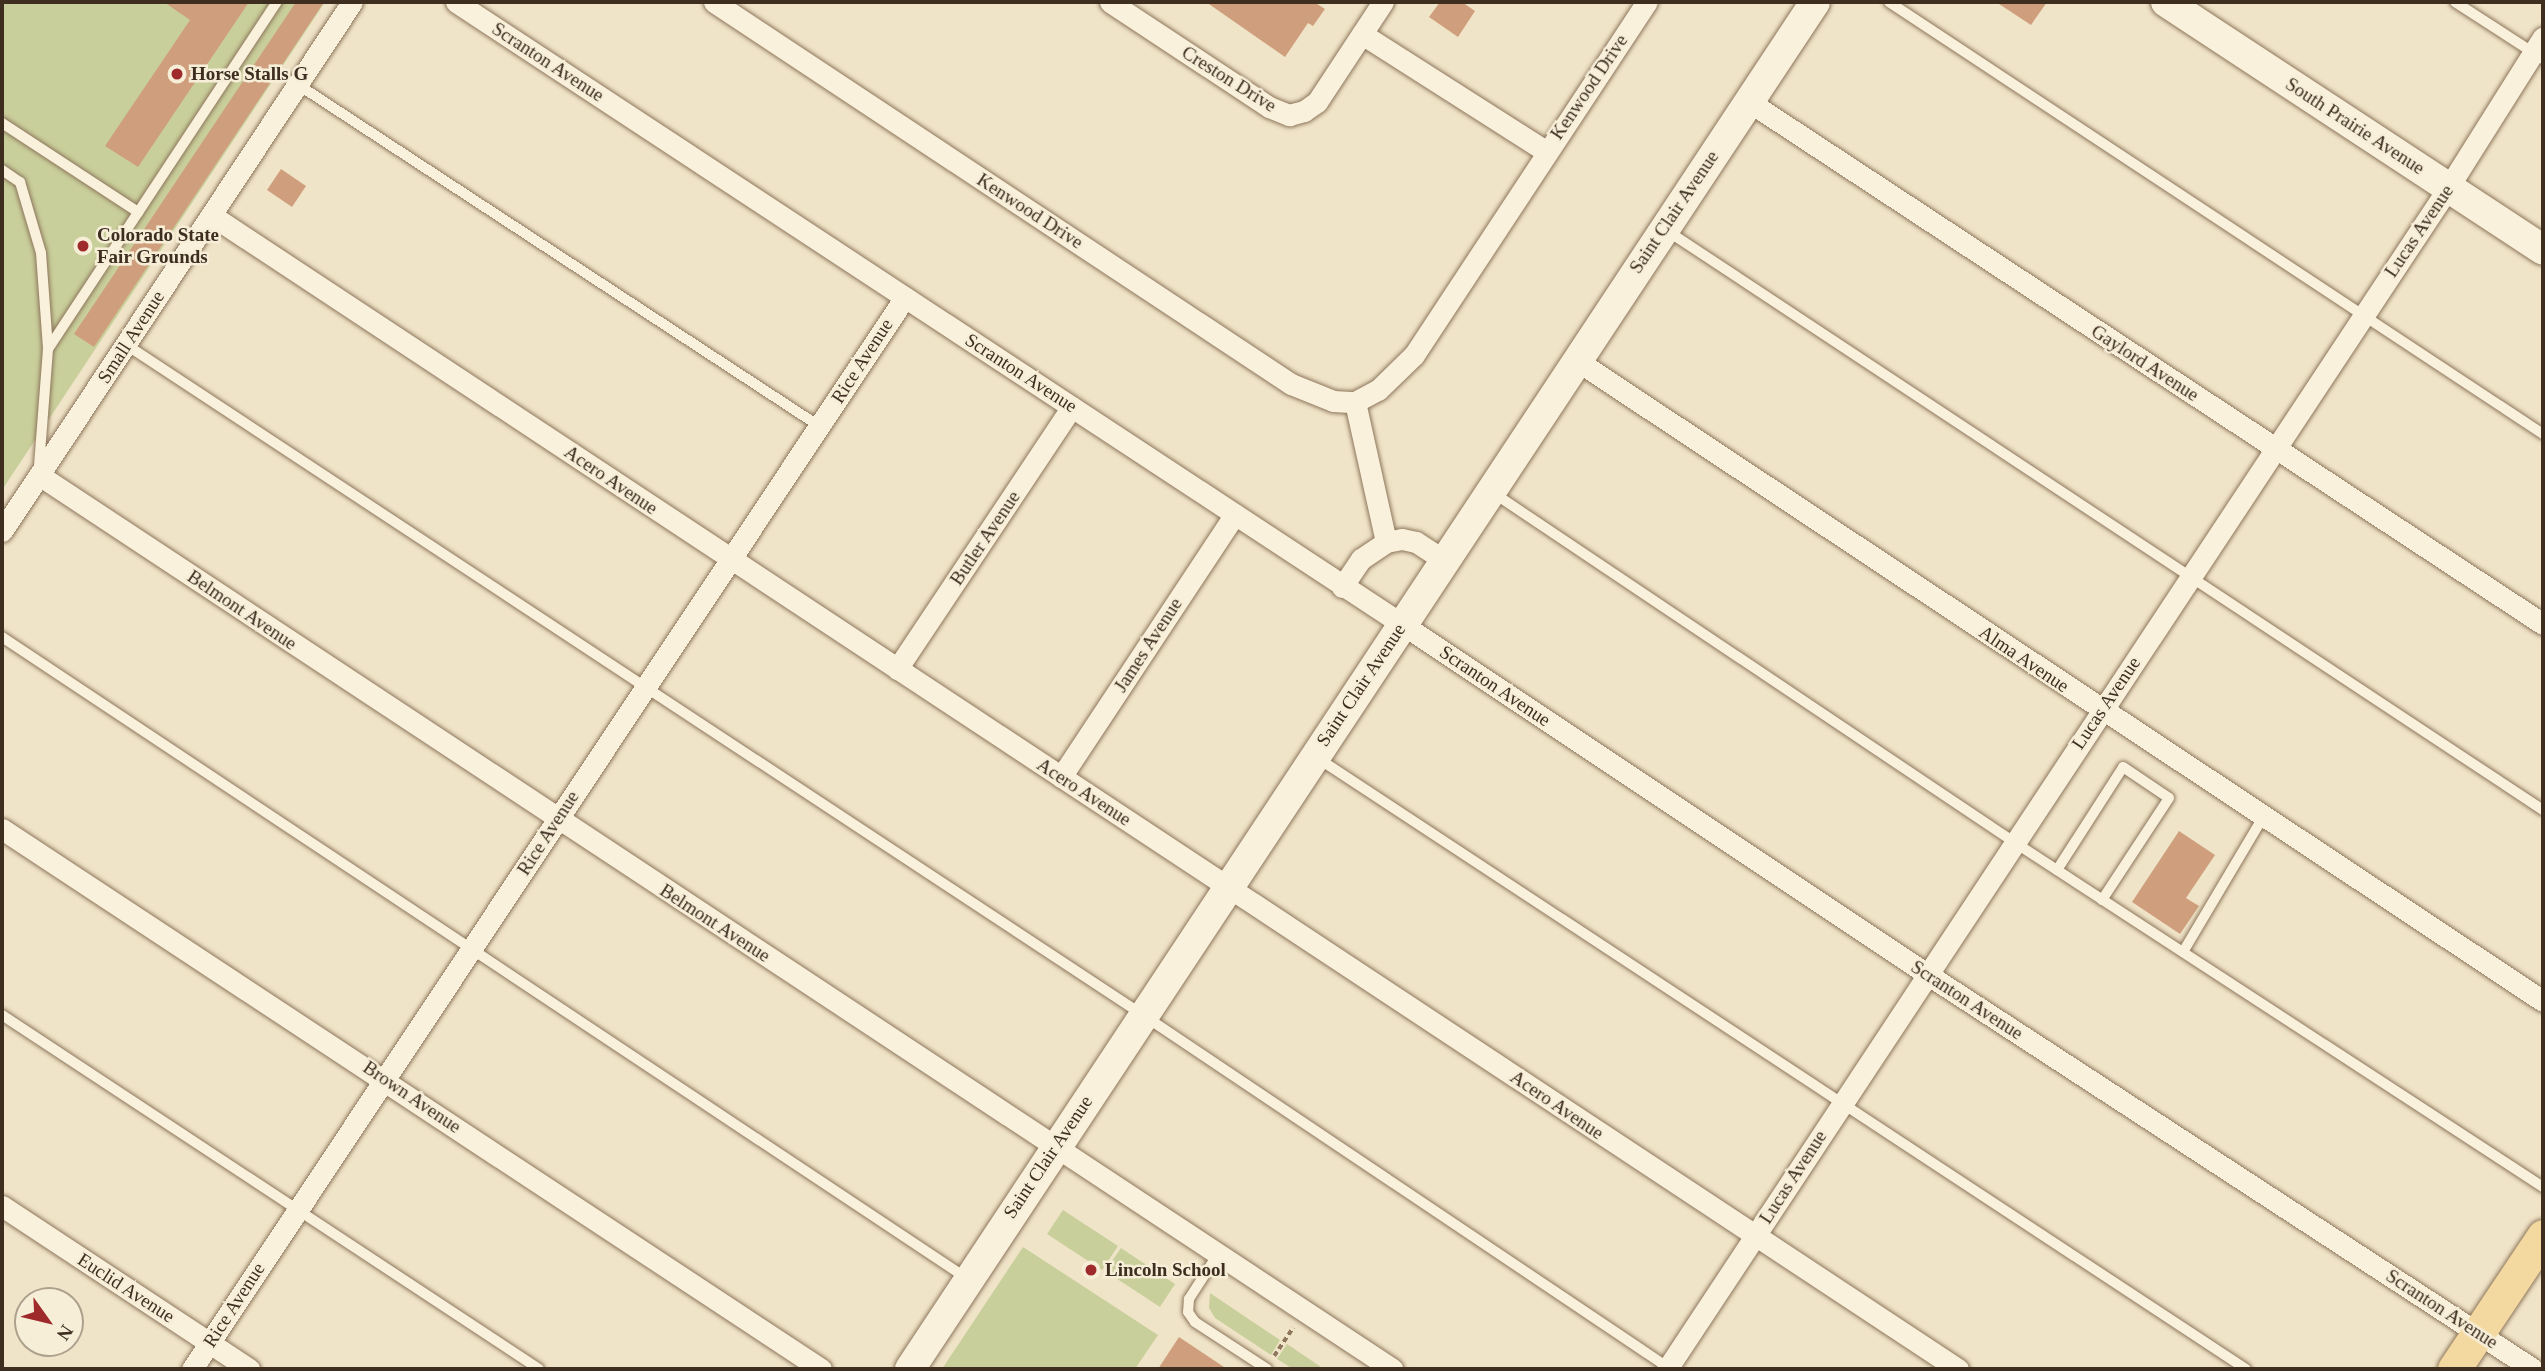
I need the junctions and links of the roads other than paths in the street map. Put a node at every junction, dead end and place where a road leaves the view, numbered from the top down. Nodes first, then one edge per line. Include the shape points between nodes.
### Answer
1 (276, 2) edge
2 (352, 2) edge
3 (456, 2) edge
4 (714, 2) edge
5 (1110, 2) edge
6 (1383, 2) edge
7 (1647, 2) edge
8 (1815, 2) edge
9 (1889, 2) edge
10 (2166, 2) edge
11 (2455, 2) edge
12 (1362, 34) junction
13 (2540, 50) edge
14 (297, 84) junction
15 (1748, 101) junction
16 (2, 124) edge
17 (1545, 151) junction
18 (2, 170) edge
19 (2448, 188) junction
20 (138, 212) junction
21 (211, 215) junction
22 (1664, 229) junction
23 (2543, 250) edge
24 (905, 297) junction
25 (2364, 314) junction
26 (125, 344) junction
27 (48, 349) junction
28 (1576, 360) junction
29 (1355, 402) junction
30 (1072, 407) junction
31 (819, 426) junction
32 (2543, 433) edge
33 (2274, 448) junction
34 (39, 475) junction
35 (1490, 490) junction
36 (1235, 514) junction
37 (2, 531) edge
38 (1385, 542) junction
39 (729, 558) junction
40 (1444, 560) junction
41 (2189, 578) junction
42 (1342, 587) junction
43 (1402, 624) junction
44 (2543, 624) edge
45 (2, 638) edge
46 (898, 669) junction
47 (646, 687) junction
48 (2101, 710) junction
49 (1314, 756) junction
50 (1061, 777) junction
51 (2543, 810) edge
52 (2263, 817) junction
53 (556, 819) junction
54 (2, 829) edge
55 (2014, 842) junction
56 (2056, 870) junction
57 (1228, 887) junction
58 (2102, 900) junction
59 (471, 949) junction
60 (2183, 952) junction
61 (1927, 974) junction
62 (2543, 1002) edge
63 (2, 1015) edge
64 (1143, 1015) junction
65 (386, 1080) junction
66 (1841, 1105) junction
67 (1056, 1147) junction
68 (2543, 1187) edge
69 (2, 1206) edge
70 (298, 1209) junction
71 (1754, 1236) junction
72 (2543, 1236) edge
73 (1218, 1254) junction
74 (968, 1279) junction
75 (2478, 1333) junction
76 (209, 1343) junction
77 (1669, 1368) edge
78 (192, 1369) edge
79 (249, 1369) edge
80 (539, 1369) edge
81 (821, 1369) edge
82 (910, 1369) edge
83 (1267, 1369) edge
84 (1392, 1369) edge
85 (1958, 1369) edge
86 (2246, 1369) edge
87 (2454, 1369) edge
88 (2533, 1369) edge

1 - 20 lane
2 - 14 street, Small Avenue
3 - 24 street, Scranton Avenue
4 - 29 street, Kenwood Drive via 1291,384 1333,401
5 - 12 street, Creston Drive via 1269,107 1289,115 1317,102
6 - 12 street, Creston Drive
7 - 17 street, Kenwood Drive
8 - 15 street, Saint Clair Avenue
9 - 25 lane
10 - 19 street, South Prairie Avenue
11 - 13 lane
12 - 17 street
13 - 19 street, Lucas Avenue
14 - 21 street, Small Avenue
14 - 31 lane
15 - 22 street, Saint Clair Avenue
15 - 33 street, Gaylord Avenue
16 - 20 lane
17 - 29 street, Kenwood Drive via 1414,355 1378,390
18 - 27 lane via 20,182 41,253
19 - 23 street, South Prairie Avenue
19 - 25 street, Lucas Avenue
20 - 27 lane
21 - 26 street, Small Avenue
21 - 39 street, Acero Avenue
22 - 28 street, Saint Clair Avenue
22 - 41 lane
24 - 30 street, Scranton Avenue
24 - 31 street, Rice Avenue
25 - 32 lane
25 - 33 street, Lucas Avenue
26 - 34 street, Small Avenue
26 - 47 lane
27 - 34 lane
28 - 35 street, Saint Clair Avenue
28 - 48 street, Alma Avenue
29 - 38 street
30 - 36 street, Scranton Avenue
30 - 46 street, Butler Avenue
31 - 39 street, Rice Avenue
33 - 41 street, Lucas Avenue
33 - 44 street, Gaylord Avenue
34 - 37 street, Small Avenue
34 - 53 street, Belmont Avenue
35 - 40 street, Saint Clair Avenue
35 - 55 lane
36 - 42 street, Scranton Avenue
36 - 50 street, James Avenue
38 - 40 street via 1416,542
38 - 42 street via 1361,559
39 - 46 street, Acero Avenue
39 - 47 street, Rice Avenue
40 - 43 street, Saint Clair Avenue
41 - 48 street, Lucas Avenue
41 - 51 lane
42 - 43 street, Scranton Avenue
43 - 49 street, Saint Clair Avenue
43 - 61 street, Scranton Avenue
45 - 59 lane
46 - 50 street, Acero Avenue
47 - 53 street, Rice Avenue
47 - 64 lane
48 - 52 street, Alma Avenue
48 - 55 street, Lucas Avenue
49 - 57 street, Saint Clair Avenue
49 - 66 lane
50 - 57 street, Acero Avenue
52 - 60 lane
52 - 62 street, Alma Avenue
53 - 59 street, Rice Avenue
53 - 67 street, Belmont Avenue
54 - 65 street, Brown Avenue
55 - 56 lane
55 - 61 street, Lucas Avenue
56 - 58 lane
56 - 58 lane via 2123,767 2169,798
57 - 64 street, Saint Clair Avenue
57 - 71 street, Acero Avenue
58 - 60 lane
59 - 65 street, Rice Avenue
59 - 74 lane
60 - 68 lane
61 - 66 street, Lucas Avenue
61 - 75 street, Scranton Avenue
63 - 70 lane
64 - 67 street, Saint Clair Avenue
64 - 77 lane
65 - 70 street, Rice Avenue
65 - 81 street, Brown Avenue
66 - 71 street, Lucas Avenue
66 - 86 lane
67 - 73 street, Belmont Avenue
67 - 74 street, Saint Clair Avenue
69 - 76 street, Euclid Avenue
70 - 76 street, Rice Avenue
70 - 80 lane
71 - 77 street, Lucas Avenue
71 - 85 street, Acero Avenue
72 - 75 main road
73 - 83 lane via 1189,1298 1188,1312 1195,1322
73 - 84 street, Belmont Avenue
74 - 82 street, Saint Clair Avenue
75 - 87 main road
75 - 88 street, Scranton Avenue
76 - 78 street, Rice Avenue
76 - 79 street, Euclid Avenue

